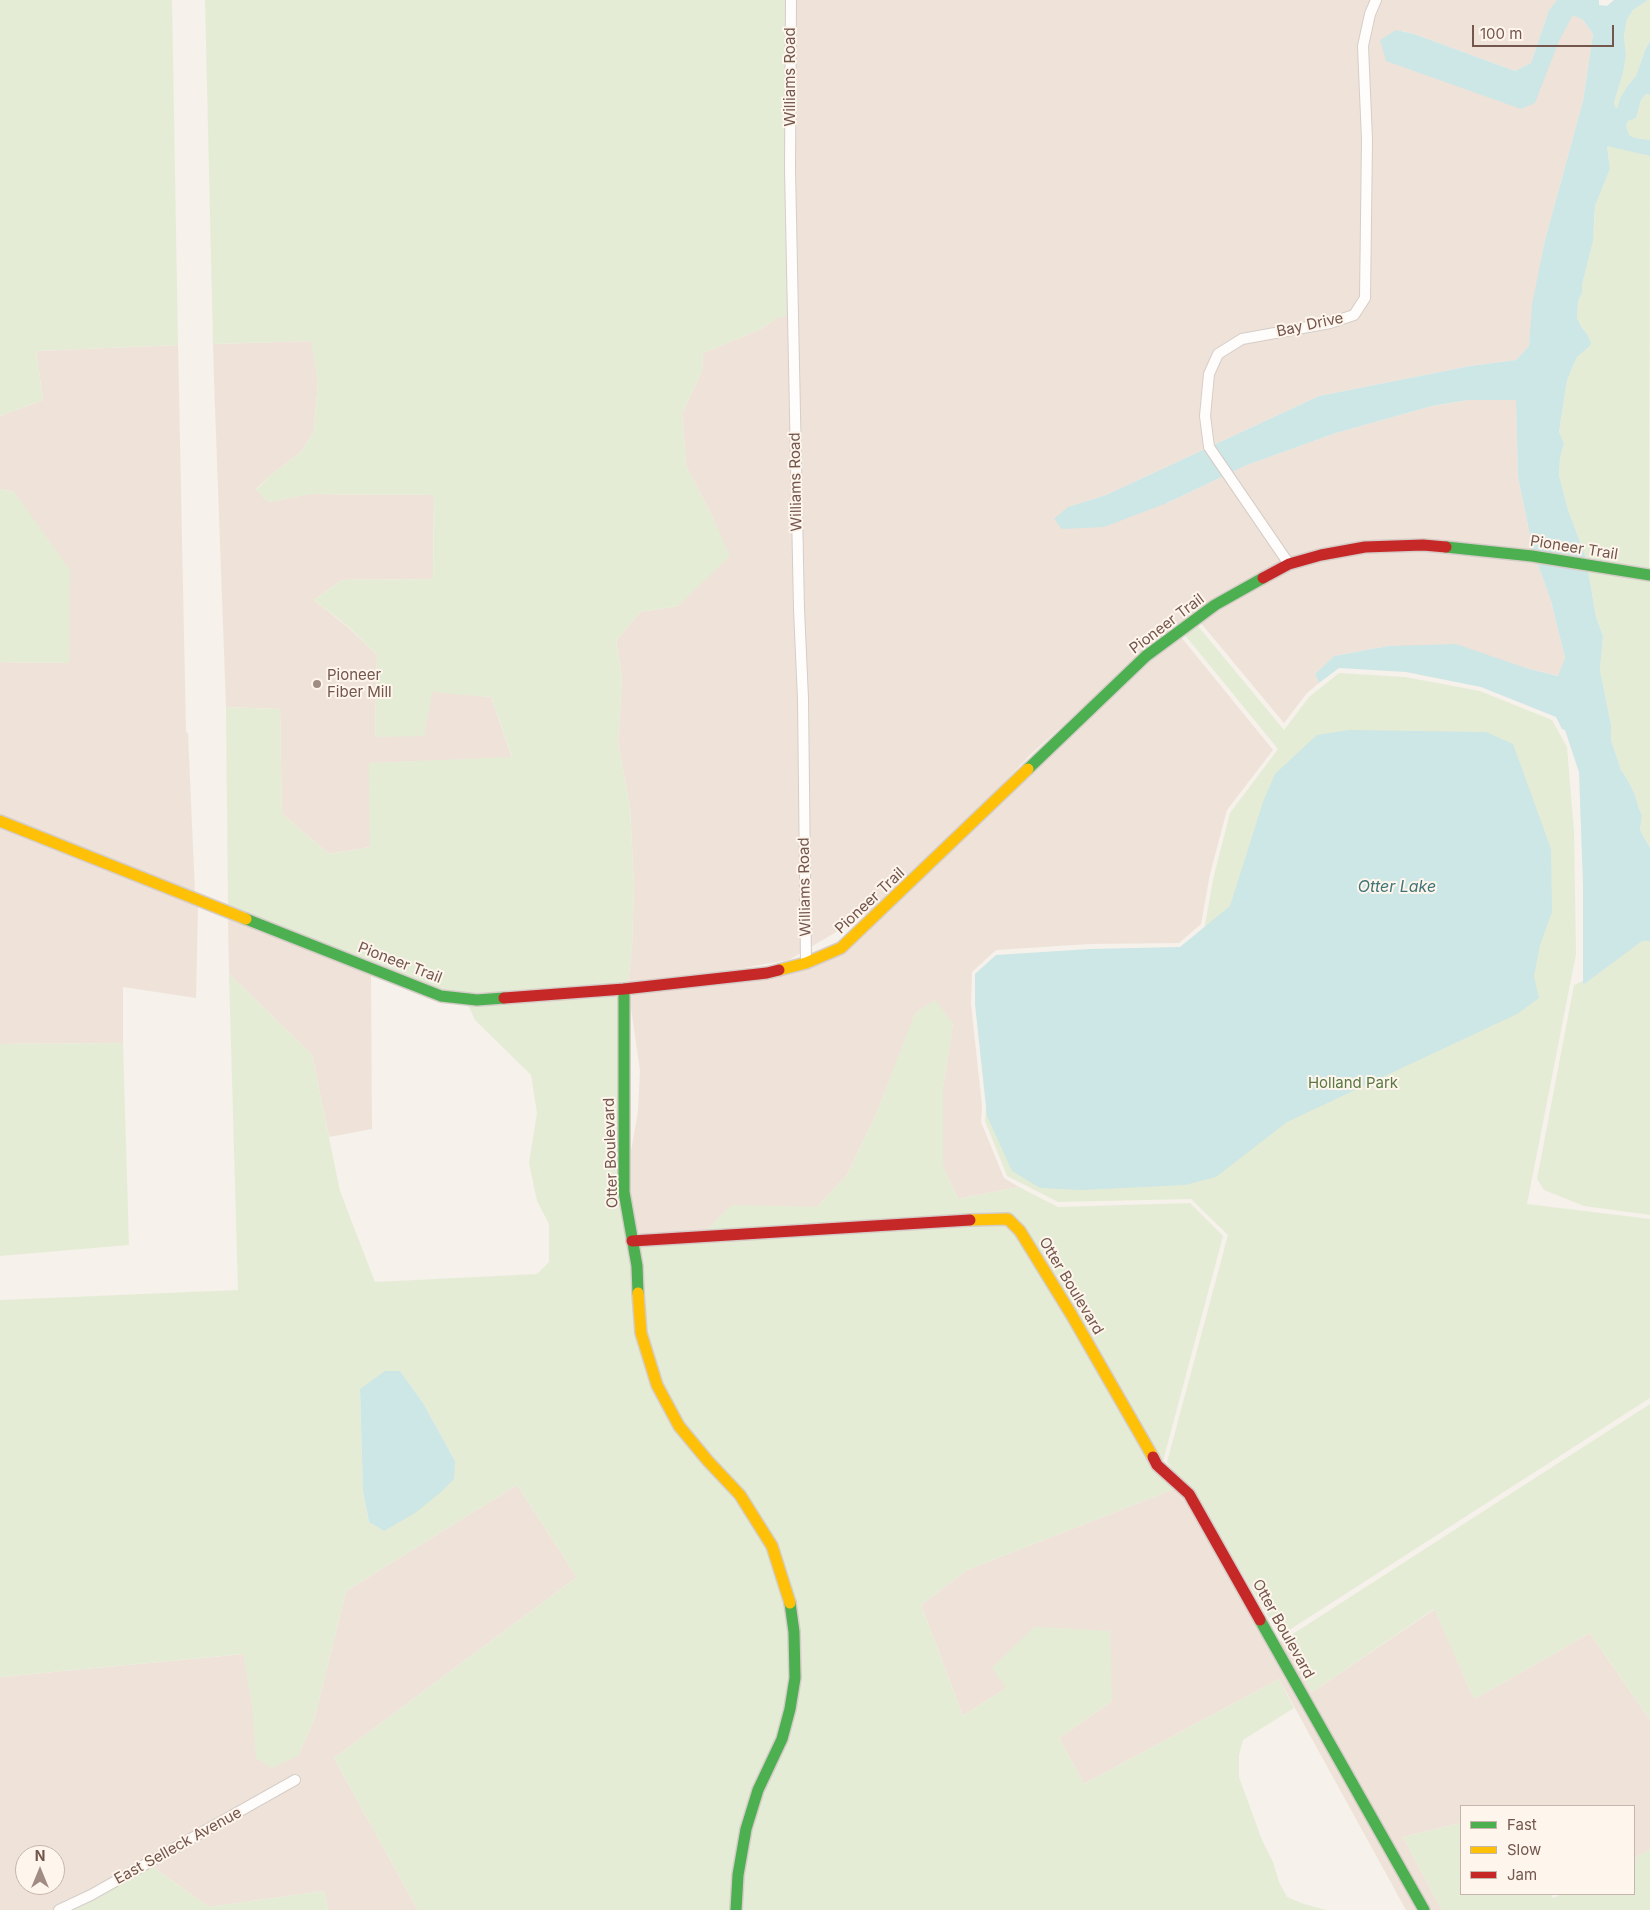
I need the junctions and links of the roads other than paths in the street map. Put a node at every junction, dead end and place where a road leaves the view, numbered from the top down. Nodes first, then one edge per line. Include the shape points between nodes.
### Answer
1 (791, 0) edge
2 (1376, 0) edge
3 (1289, 564) junction
4 (1650, 574) edge
5 (0, 821) edge
6 (806, 964) junction
7 (624, 989) junction
8 (632, 1241) junction
9 (295, 1780) dead end
10 (59, 1910) edge
11 (736, 1910) edge
12 (1424, 1910) edge

1 - 6 street, Williams Road via 790,169
2 - 3 street, Bay Drive via 1363,46 1365,298 1354,315 1330,323 1242,339 1218,354 1209,374 1205,416 1209,447
3 - 4 street, Pioneer Trail via 1365,547 1423,545 1532,556
3 - 6 street, Pioneer Trail via 1215,605 1146,656 841,948
5 - 7 street, Pioneer Trail via 441,996 477,1000
6 - 7 street, Pioneer Trail via 767,974
7 - 8 street, Otter Boulevard via 624,1192
8 - 11 street via 642,1333 657,1385 684,1433 740,1495 759,1524 772,1546 790,1602 796,1652 790,1709 782,1739 758,1790 746,1829
8 - 12 street, Otter Boulevard via 1008,1219 1020,1231 1071,1314 1157,1465 1189,1494
9 - 10 street, East Selleck Avenue

